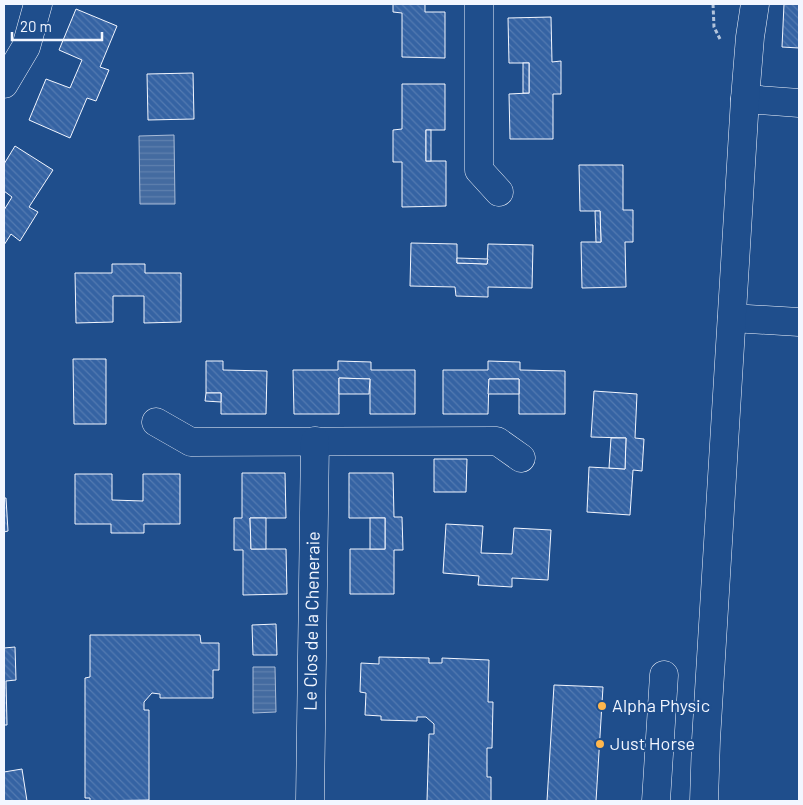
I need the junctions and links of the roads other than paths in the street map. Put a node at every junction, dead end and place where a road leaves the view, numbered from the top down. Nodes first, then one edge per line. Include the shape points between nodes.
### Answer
1 (38, 4) edge
2 (480, 4) edge
3 (755, 4) edge
4 (4, 84) edge
5 (745, 99) junction
6 (799, 103) edge
7 (500, 192) dead end
8 (732, 318) junction
9 (799, 322) edge
10 (156, 422) dead end
11 (315, 441) junction
12 (521, 458) dead end
13 (664, 676) dead end
14 (310, 801) edge
15 (656, 801) edge
16 (704, 801) edge

1 - 4 lane via 26,47
2 - 7 lane via 479,170
3 - 5 lane
5 - 6 lane
5 - 8 lane
8 - 9 lane
8 - 16 lane
10 - 11 lane via 191,442
11 - 12 lane via 497,441
11 - 14 lane, Le Clos de la Cheneraie
13 - 15 lane

